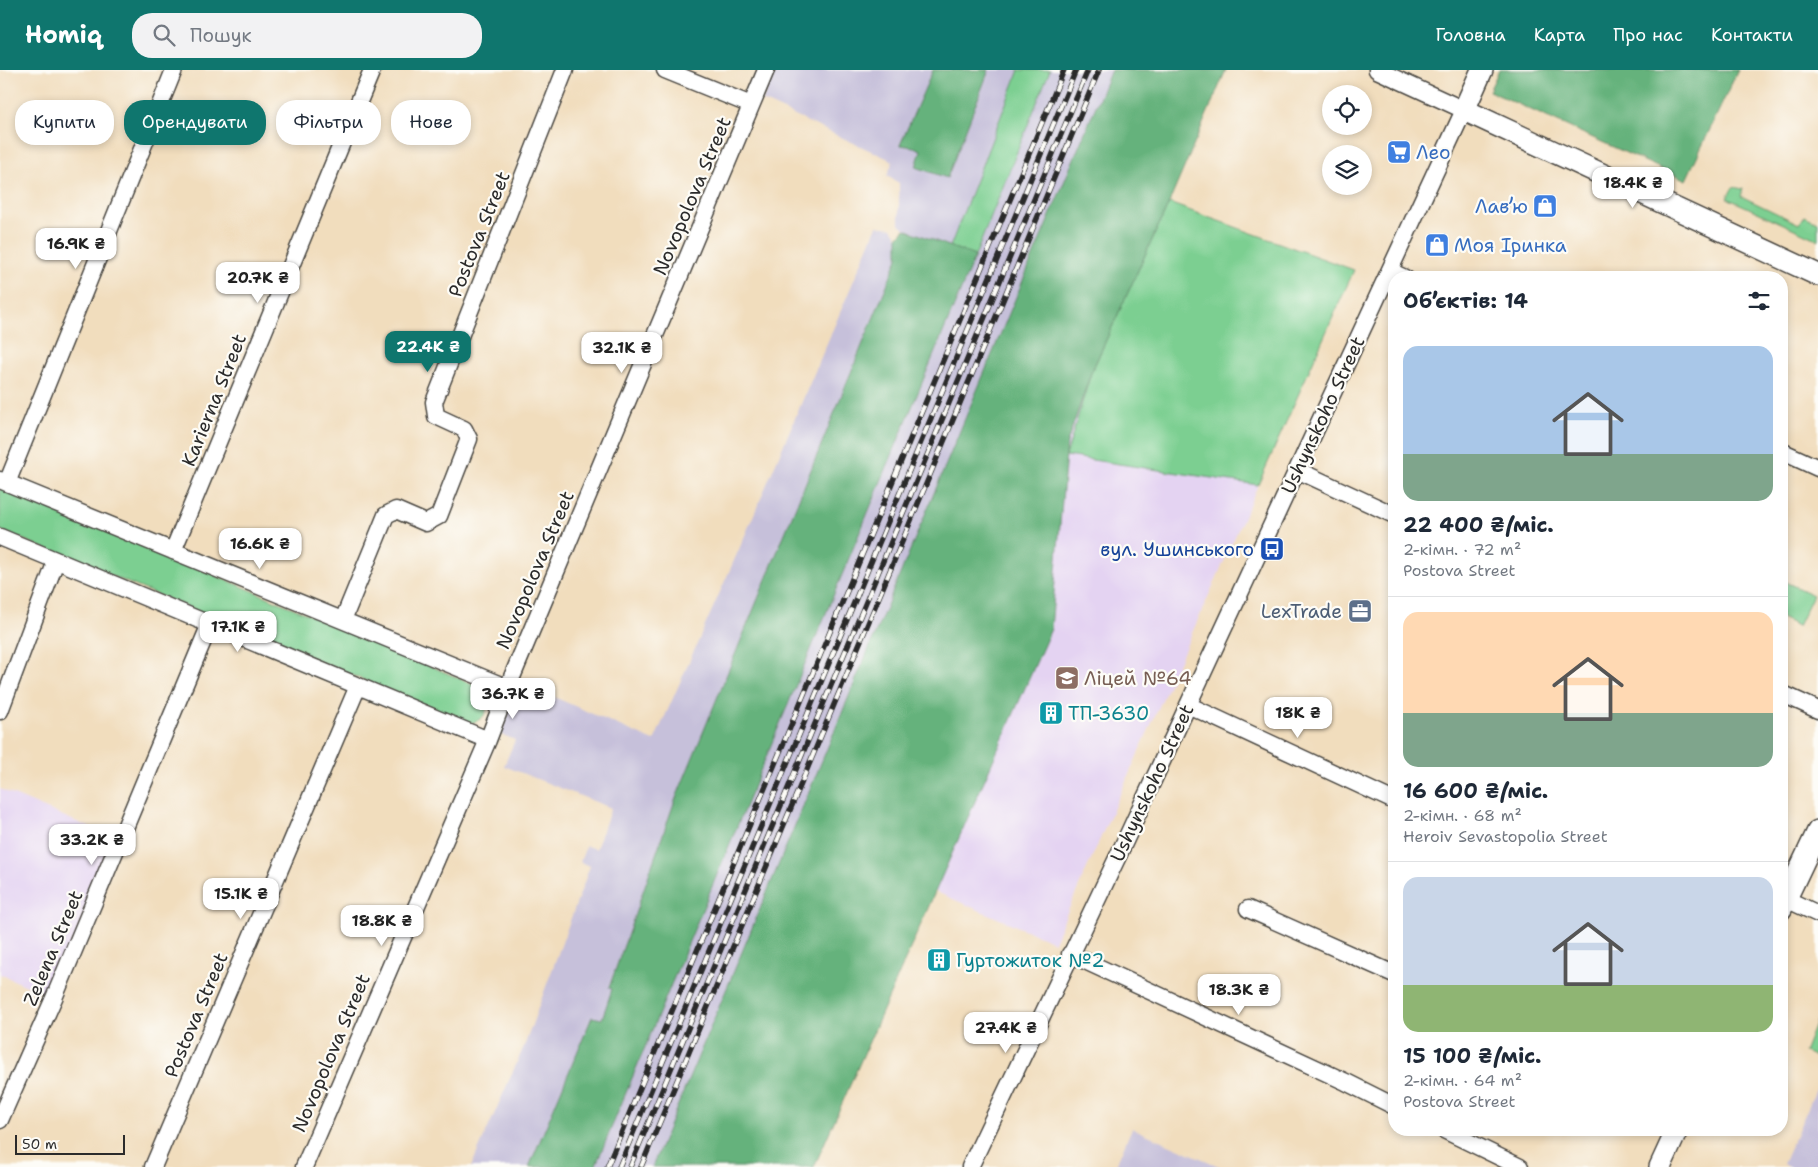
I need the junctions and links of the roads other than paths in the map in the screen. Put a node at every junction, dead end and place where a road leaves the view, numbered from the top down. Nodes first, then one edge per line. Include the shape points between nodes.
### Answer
1 (174, 70) edge
2 (372, 70) edge
3 (565, 70) edge
4 (665, 70) edge
5 (766, 70) edge
6 (1376, 70) edge
7 (1482, 70) edge
8 (751, 105) junction
9 (1464, 110) junction
10 (1398, 271) edge
11 (1818, 275) edge
12 (1388, 292) edge
13 (1788, 454) edge
14 (1818, 468) edge
15 (1297, 470) junction
16 (3, 481) edge
17 (1388, 511) edge
18 (0, 537) edge
19 (173, 551) junction
20 (56, 560) junction
21 (343, 620) junction
22 (210, 624) junction
23 (358, 686) junction
24 (508, 688) junction
25 (1788, 696) edge
26 (1188, 705) junction
27 (0, 710) edge
28 (1818, 710) edge
29 (488, 740) junction
30 (1388, 798) edge
31 (1818, 831) edge
32 (1788, 895) edge
33 (1788, 905) edge
34 (1248, 909) dead end
35 (1818, 914) edge
36 (1070, 954) junction
37 (1388, 971) edge
38 (1388, 1103) edge
39 (0, 1120) edge
40 (1456, 1136) edge
41 (1674, 1136) edge
42 (153, 1167) edge
43 (304, 1167) edge
44 (970, 1167) edge
45 (1520, 1167) edge
46 (1660, 1167) edge

1 - 16 street
2 - 19 street, Karierna Street
3 - 21 street, Postova Street via 434,402 436,416 464,429 469,439 439,516 426,523 396,510 386,515
4 - 8 street
5 - 8 street, Novopolova Street
6 - 9 street
7 - 9 street, Ushynskoho Street
8 - 24 street, Novopolova Street
9 - 10 street, Ushynskoho Street
9 - 11 street
12 - 15 street, Ushynskoho Street
13 - 14 street
15 - 17 street
15 - 26 street, Ushynskoho Street
16 - 19 street
18 - 20 street
19 - 21 street
20 - 22 street
20 - 27 street
21 - 24 street
22 - 23 street
22 - 39 street, Zelena Street
23 - 29 street
23 - 42 street, Postova Street
24 - 29 street, Novopolova Street
25 - 28 street
26 - 30 street
26 - 36 street, Ushynskoho Street
29 - 43 street, Novopolova Street
31 - 32 street
33 - 35 street
34 - 37 street
36 - 38 street
36 - 44 street, Ushynskoho Street
40 - 45 street
41 - 46 street

